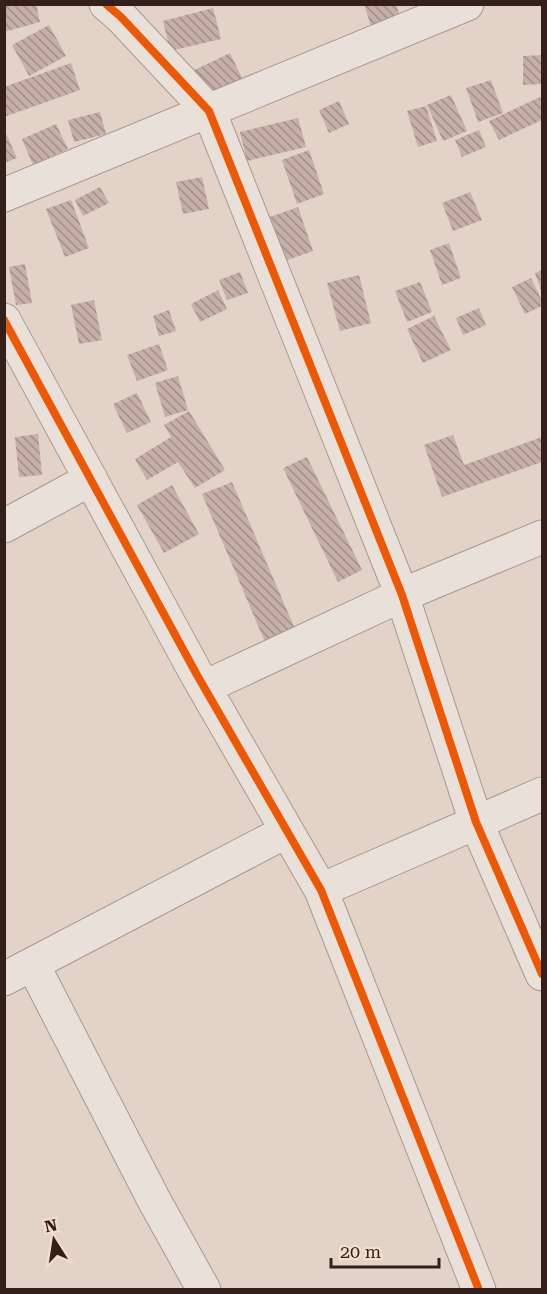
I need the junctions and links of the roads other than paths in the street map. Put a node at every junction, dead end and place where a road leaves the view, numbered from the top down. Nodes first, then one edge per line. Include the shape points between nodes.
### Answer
1 (106, 4) edge
2 (467, 4) edge
3 (210, 111) junction
4 (4, 195) edge
5 (4, 320) edge
6 (91, 479) junction
7 (4, 526) edge
8 (543, 537) edge
9 (402, 595) junction
10 (205, 687) junction
11 (543, 794) edge
12 (476, 822) junction
13 (286, 831) junction
14 (321, 890) junction
15 (19, 972) edge
16 (543, 974) edge
17 (204, 1290) edge
18 (478, 1290) edge

1 - 3 street
2 - 3 street
3 - 4 street
3 - 9 street
5 - 6 street
6 - 7 street
6 - 10 street
8 - 9 street
9 - 10 street
9 - 12 street
10 - 13 street
11 - 12 street
12 - 14 street
12 - 16 street
13 - 14 street
13 - 15 street
14 - 18 street
15 - 17 street

